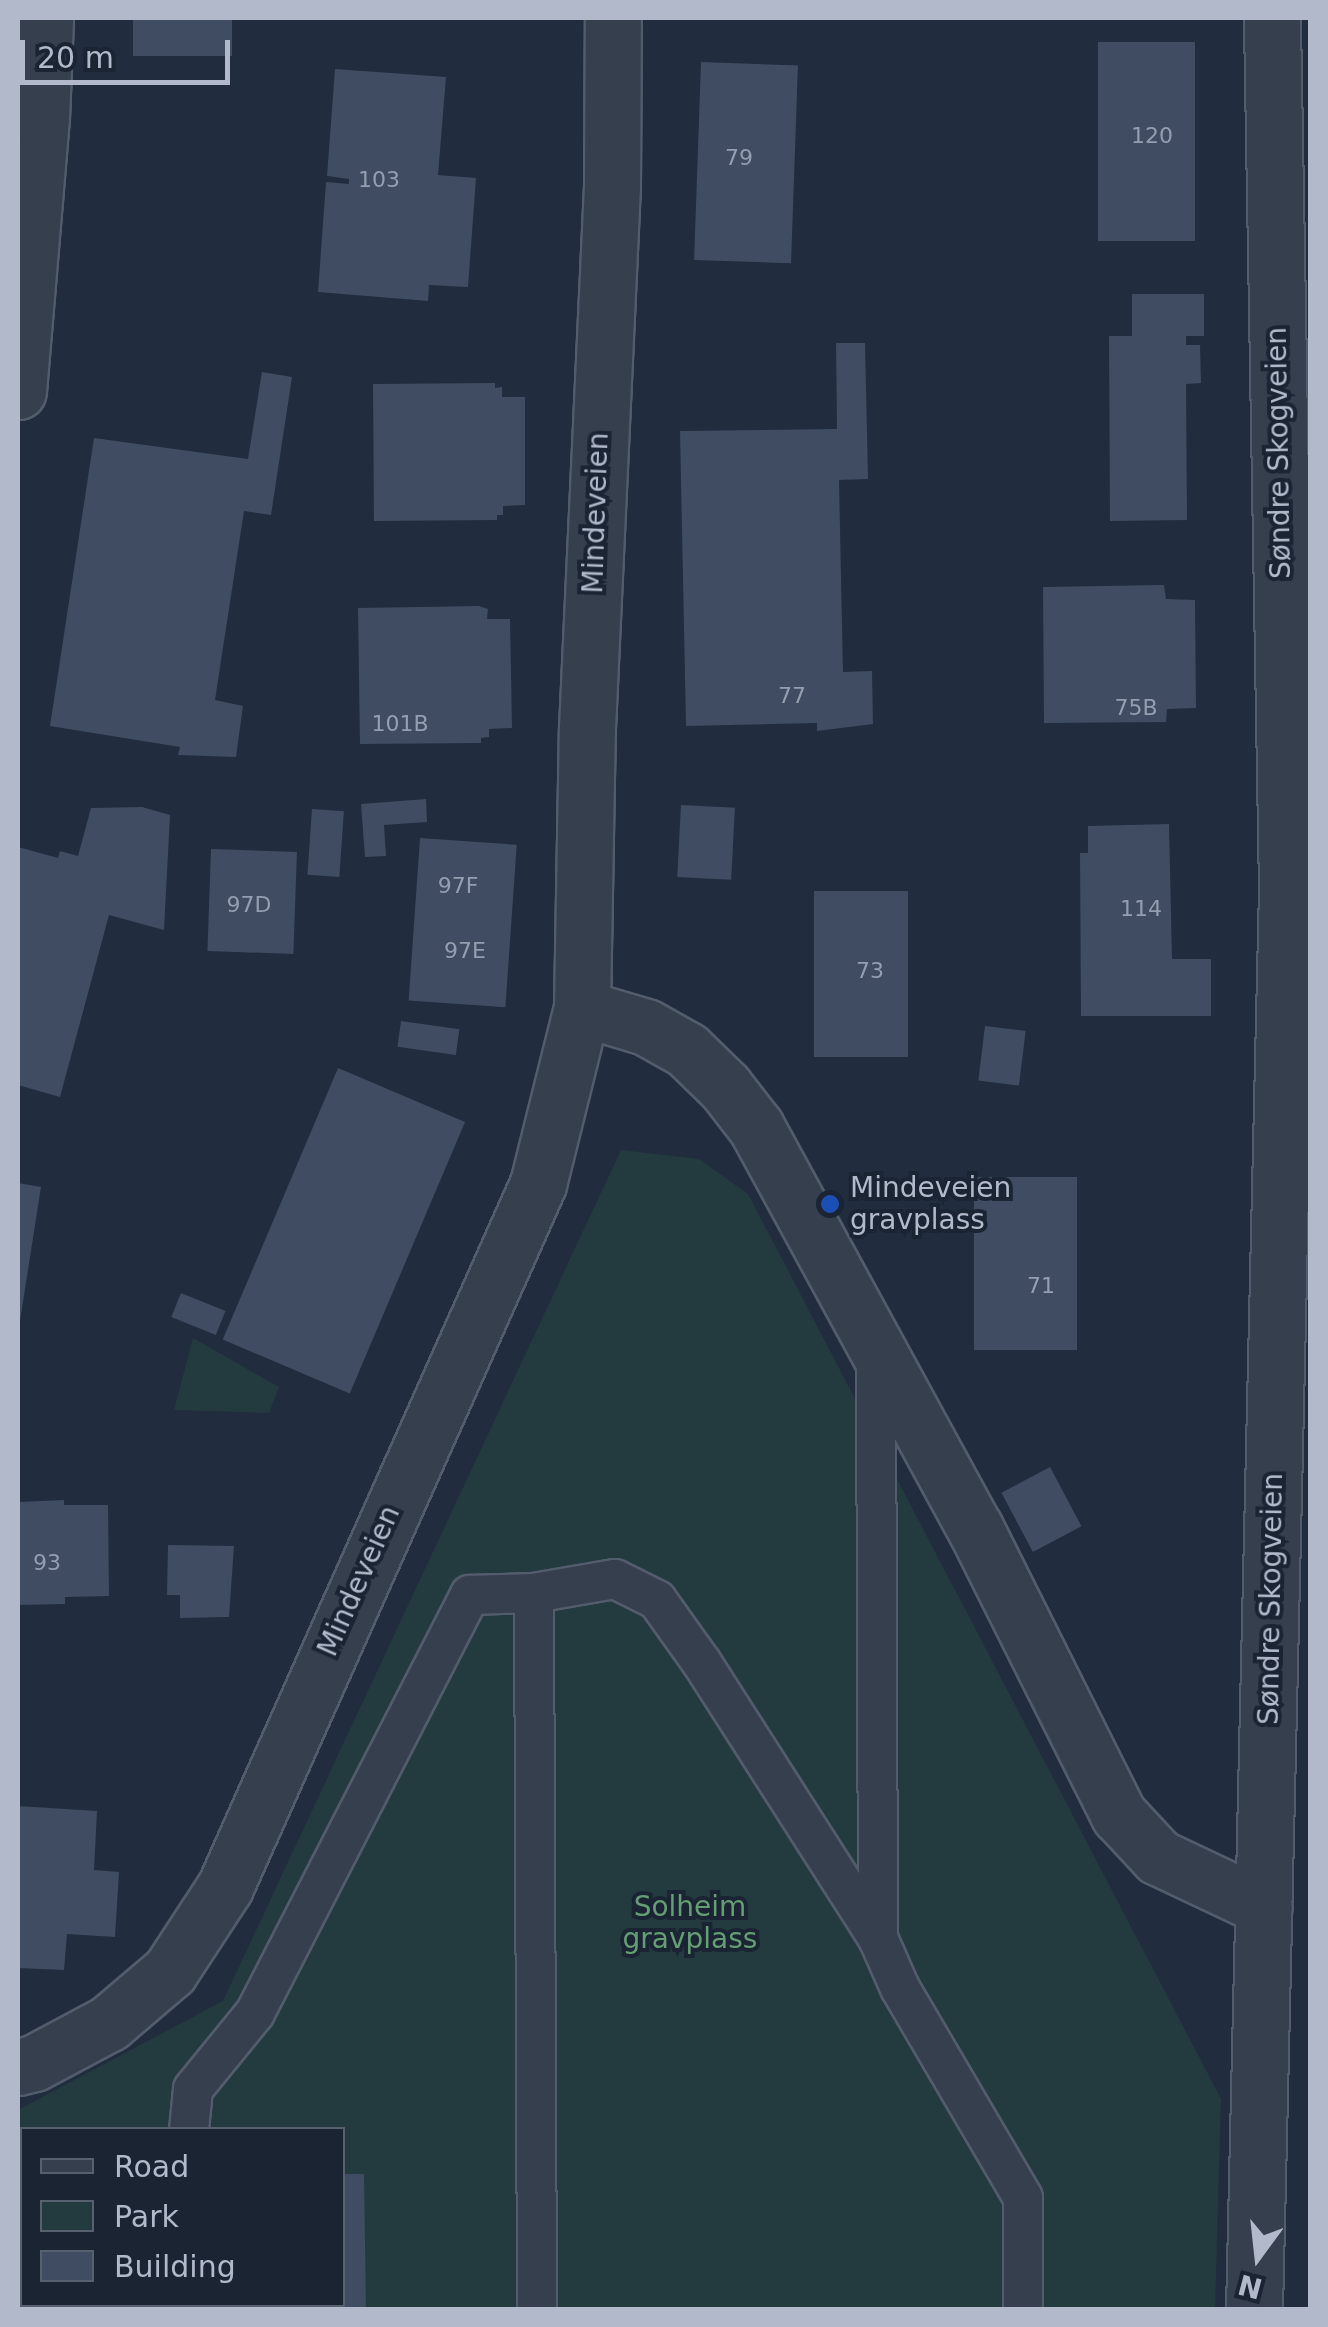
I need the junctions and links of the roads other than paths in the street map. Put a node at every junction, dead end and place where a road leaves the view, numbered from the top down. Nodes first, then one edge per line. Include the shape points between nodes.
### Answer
1 (44, 18) edge
2 (613, 18) edge
3 (1272, 18) edge
4 (18, 391) edge
5 (1299, 878) edge
6 (582, 1008) junction
7 (876, 1352) junction
8 (534, 1594) junction
9 (1264, 1907) junction
10 (878, 1938) junction
11 (18, 2067) edge
12 (189, 2127) edge
13 (537, 2310) edge
14 (1023, 2310) edge
15 (1254, 2310) edge

1 - 4 street
2 - 6 street, Mindeveien
3 - 5 street, Søndre Skogveien
5 - 9 street, Søndre Skogveien
6 - 7 street via 646,1027 725,1087 756,1127
6 - 11 street, Mindeveien via 538,1184 225,1887 170,1971 109,2022
7 - 9 street via 975,1528 1120,1815 1158,1856
7 - 10 lane
8 - 10 lane via 615,1579 656,1600
8 - 12 lane via 470,1595 255,2013 193,2089
8 - 13 lane
9 - 15 street, Søndre Skogveien
10 - 14 lane via 900,1988 1023,2198

